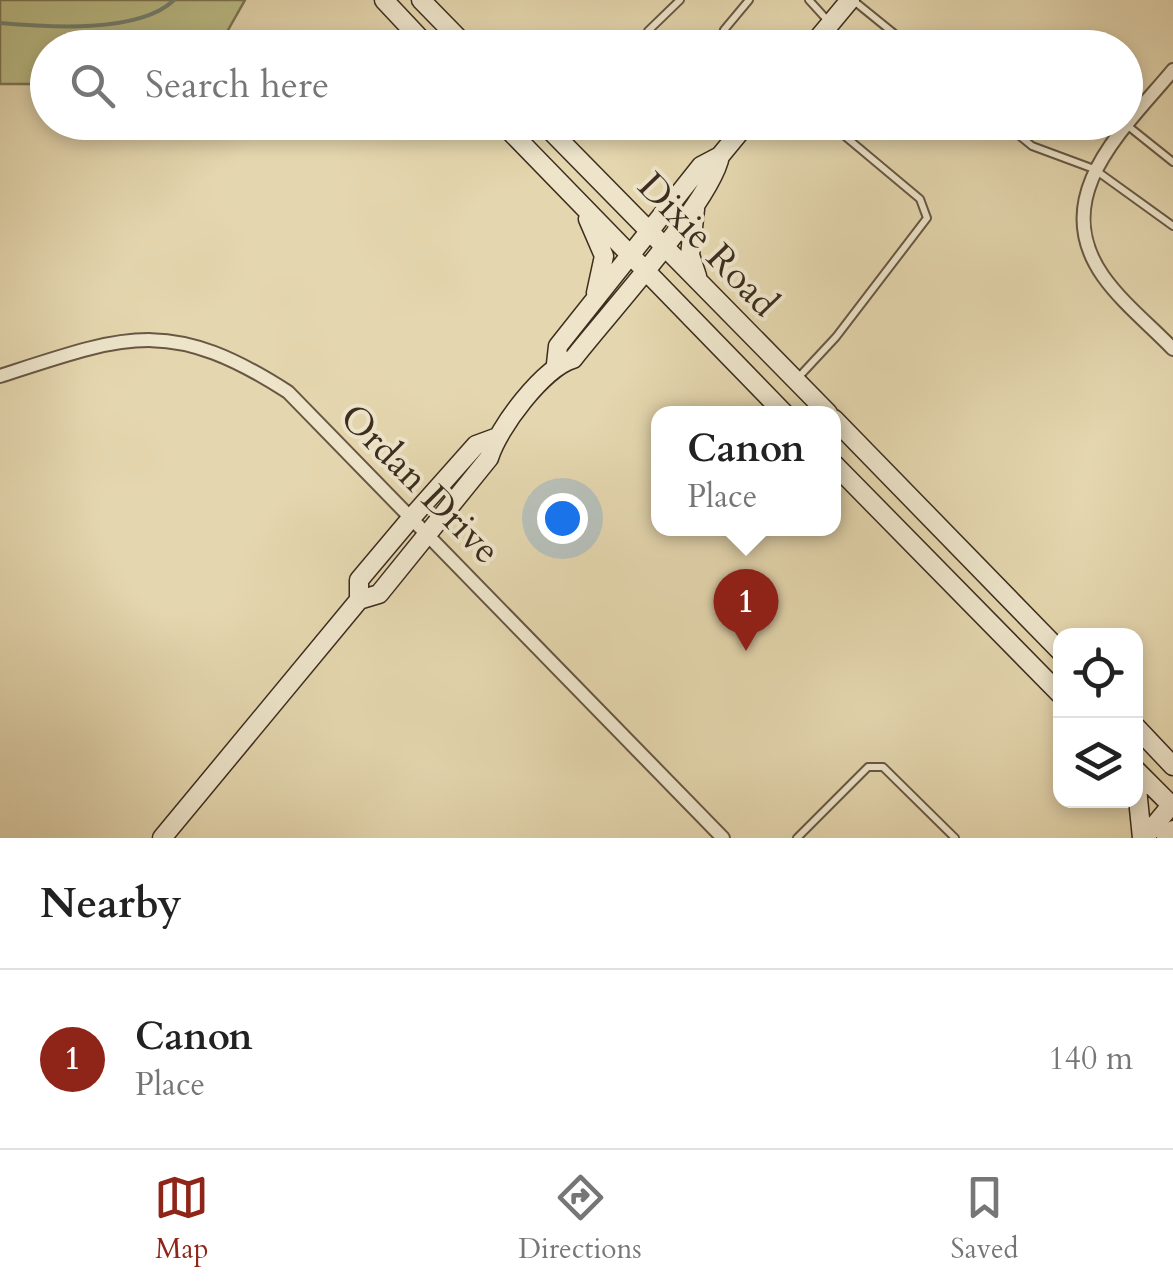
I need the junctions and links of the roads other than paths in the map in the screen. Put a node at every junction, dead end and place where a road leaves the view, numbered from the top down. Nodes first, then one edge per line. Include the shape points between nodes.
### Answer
1 (384, 0) edge
2 (421, 0) edge
3 (680, 0) edge
4 (749, 0) edge
5 (809, 0) edge
6 (851, 0) edge
7 (830, 23) junction
8 (412, 30) edge
9 (450, 30) edge
10 (649, 30) edge
11 (724, 30) edge
12 (824, 30) edge
13 (889, 30) edge
14 (1173, 70) edge
15 (1161, 84) junction
16 (1173, 93) edge
17 (1143, 107) edge
18 (1143, 138) edge
19 (519, 140) edge
20 (560, 140) edge
21 (733, 140) edge
22 (850, 140) edge
23 (1025, 140) edge
24 (1117, 140) edge
25 (720, 156) junction
26 (1173, 162) edge
27 (1094, 169) junction
28 (678, 197) junction
29 (580, 203) junction
30 (623, 204) junction
31 (696, 205) junction
32 (1173, 226) edge
33 (656, 239) junction
34 (636, 264) junction
35 (698, 282) junction
36 (618, 301) junction
37 (674, 302) junction
38 (593, 304) junction
39 (1172, 345) edge
40 (556, 364) junction
41 (0, 376) edge
42 (796, 381) junction
43 (776, 406) edge
44 (820, 406) edge
45 (841, 427) edge
46 (495, 438) junction
47 (841, 471) edge
48 (412, 517) junction
49 (428, 534) junction
50 (359, 600) junction
51 (1053, 644) edge
52 (1053, 687) edge
53 (1143, 735) edge
54 (1173, 766) edge
55 (1143, 777) edge
56 (1172, 805) edge
57 (1139, 808) edge
58 (1173, 830) edge
59 (162, 838) edge
60 (723, 838) edge
61 (798, 838) edge
62 (955, 838) edge
63 (1143, 838) edge
64 (1166, 838) edge

1 - 8 main road
2 - 9 main road
3 - 10 lane
4 - 11 lane
5 - 7 lane
6 - 7 main road
6 - 13 lane
7 - 12 main road
14 - 15 street
15 - 16 lane
15 - 17 street
18 - 26 lane
19 - 29 main road, Dixie Road
20 - 30 main road, Dixie Road
21 - 25 main road
22 - 42 lane via 920,199 927,218
23 - 27 lane
24 - 27 street
25 - 28 main road via 702,166
25 - 31 main road via 716,177
27 - 32 lane
27 - 39 street via 1083,200 1089,248 1104,276
28 - 30 main road via 649,208
28 - 33 main road
29 - 34 main road, Dixie Road
29 - 38 main road via 604,256
30 - 33 main road, Dixie Road
31 - 33 main road
31 - 35 main road via 690,255
33 - 34 main road
33 - 35 main road, Dixie Road
34 - 36 main road
34 - 37 main road, Dixie Road
34 - 38 main road
35 - 42 main road, Dixie Road
36 - 37 main road via 640,292
36 - 40 main road via 573,359
37 - 43 main road, Dixie Road
38 - 40 main road via 558,346
40 - 46 main road
41 - 48 street, Ordan Drive via 72,352 148,339 218,352 288,392
42 - 44 main road, Dixie Road
45 - 51 main road
46 - 48 main road via 476,445
46 - 49 main road via 489,458
47 - 52 main road
48 - 49 street, Ordan Drive
48 - 50 main road via 359,580
49 - 50 main road via 379,594
49 - 60 street, Ordan Drive
50 - 59 main road
53 - 54 main road
55 - 56 main road
56 - 63 main road
57 - 63 main road
58 - 64 main road
61 - 62 lane via 868,767 883,767

